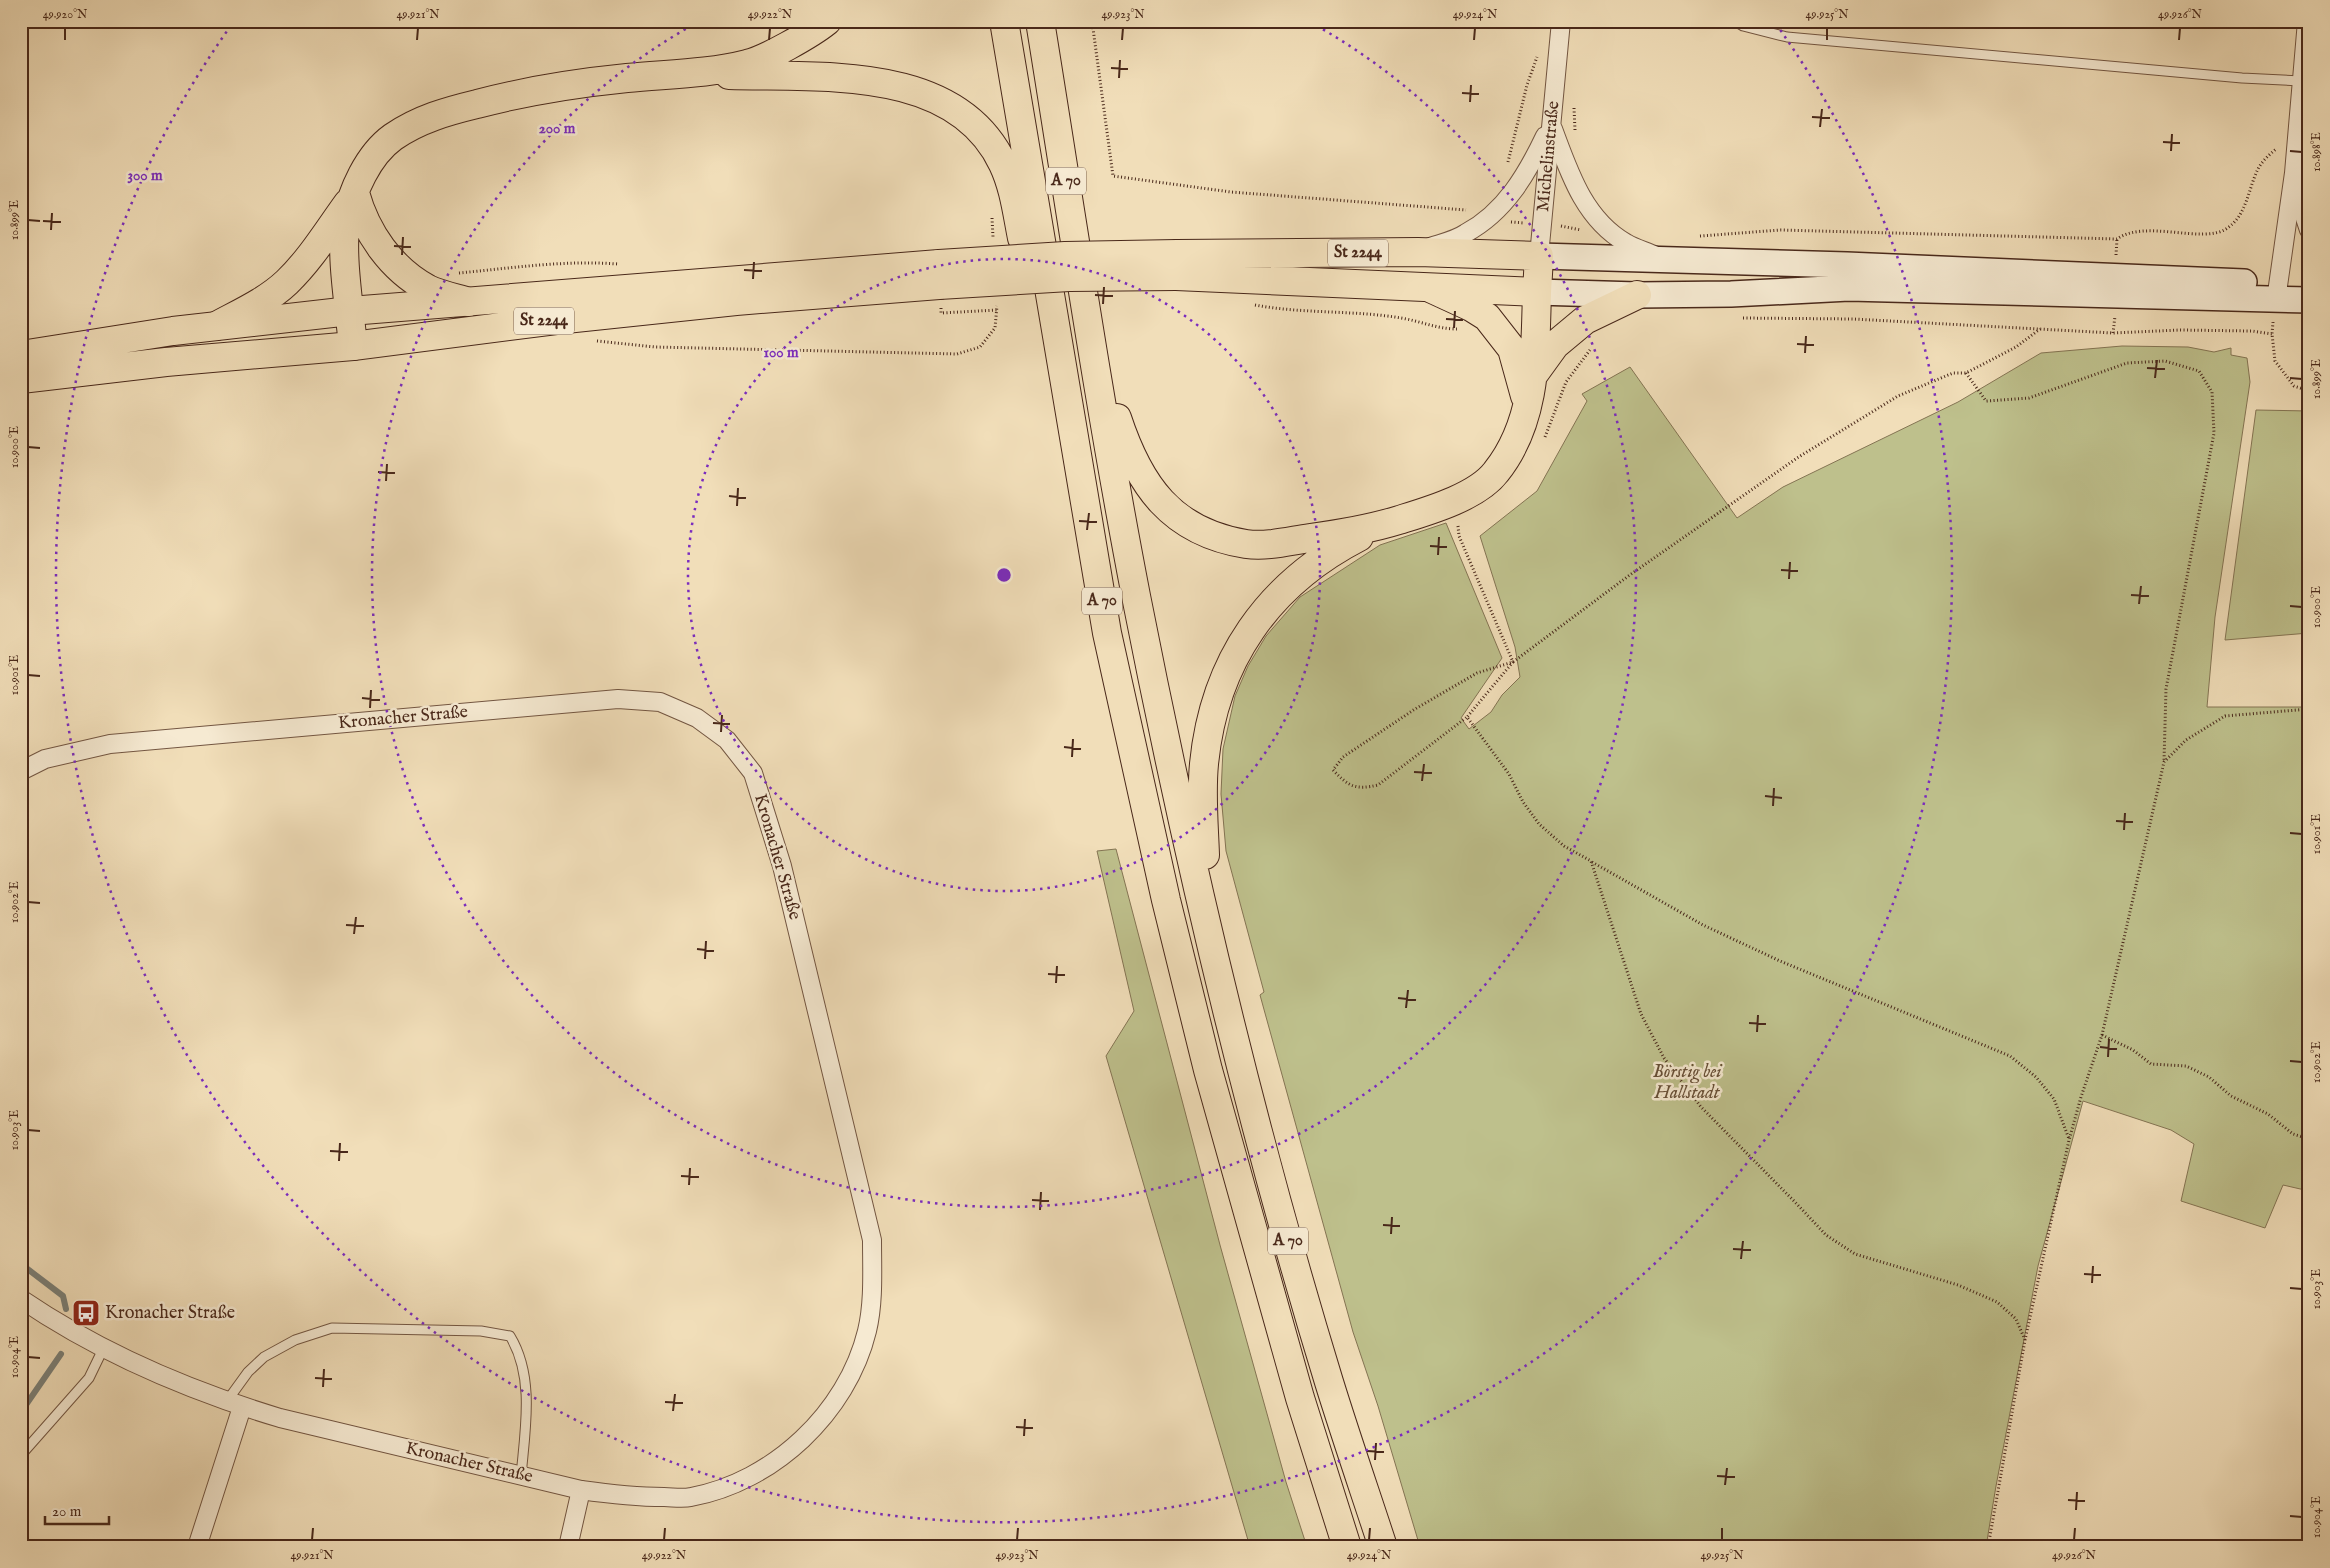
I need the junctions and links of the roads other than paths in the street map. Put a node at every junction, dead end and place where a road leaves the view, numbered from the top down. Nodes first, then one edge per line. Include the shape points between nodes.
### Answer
1 (826, 21) edge
2 (1004, 21) edge
3 (1040, 21) edge
4 (1560, 21) edge
5 (1735, 21) edge
6 (2307, 21) edge
7 (687, 74) junction
8 (2302, 81) junction
9 (1551, 124) junction
10 (2302, 145) edge
11 (2293, 176) junction
12 (355, 194) junction
13 (2309, 230) edge
14 (1418, 252) junction
15 (1539, 256) junction
16 (1668, 260) junction
17 (1176, 265) junction
18 (939, 274) junction
19 (2309, 284) edge
20 (1432, 289) junction
21 (1537, 292) junction
22 (2277, 292) junction
23 (1637, 295) junction
24 (1050, 300) junction
25 (2309, 300) edge
26 (469, 302) junction
27 (350, 311) junction
28 (216, 326) junction
29 (1092, 340) junction
30 (353, 346) junction
31 (21, 355) edge
32 (1534, 374) junction
33 (21, 379) edge
34 (1527, 405) junction
35 (1383, 525) junction
36 (21, 770) edge
37 (1208, 931) junction
38 (21, 1299) edge
39 (104, 1347) junction
40 (235, 1404) junction
41 (21, 1455) edge
42 (521, 1476) junction
43 (581, 1490) junction
44 (197, 1547) edge
45 (568, 1547) edge
46 (1347, 1547) edge
47 (1383, 1547) edge

1 - 7 main road via 798,40 749,64
2 - 24 main road, A 70
3 - 29 main road, A 70
4 - 9 street, Michelinstraße
5 - 8 lane via 1787,37
6 - 8 street
7 - 12 main road via 626,78 557,88 436,114 393,137 374,156
7 - 24 main road via 882,83 908,88 961,112 977,126 1003,164 1012,186 1022,239
8 - 10 street
9 - 14 street via 1514,192 1496,211 1466,234
9 - 15 street, Michelinstraße
9 - 16 street via 1582,199 1599,222 1626,243
10 - 11 street
11 - 13 street
11 - 22 street
12 - 26 main road via 361,215 389,260 430,289
12 - 27 main road via 346,221 344,244
12 - 28 main road via 286,284
14 - 15 main road, St 2244
14 - 17 main road, St 2244
15 - 16 main road, St 2244
15 - 21 main road, Michelinstraße
16 - 22 main road, St 2244 via 1847,265
17 - 18 main road, St 2244, bridge via 1068,277
17 - 20 main road, St 2244
18 - 26 main road, St 2244
18 - 30 main road, St 2244
19 - 22 main road, St 2244
20 - 21 main road, St 2244
20 - 34 main road via 1487,318 1512,349
21 - 23 main road, St 2244
21 - 32 main road, Michelinstraße
22 - 23 main road, St 2244 via 1849,288
22 - 25 main road, St 2244
23 - 32 main road via 1585,320 1555,344
24 - 46 main road, A 70 via 1107,633 1166,900 1208,1070 1300,1398
26 - 27 main road, St 2244
27 - 28 main road, St 2244
27 - 30 main road
28 - 31 main road, St 2244
29 - 35 main road via 1120,427 1137,467 1153,495 1186,522 1247,544 1268,544
29 - 37 main road, A 70 via 1136,595
30 - 33 main road, St 2244 via 166,362
32 - 34 main road
34 - 35 main road via 1520,433 1495,474 1478,488
35 - 37 main road via 1340,546 1299,575 1266,608 1232,660 1214,710 1204,765
36 - 43 street, Kronacher Straße via 45,759 110,744 618,699 660,702 697,718 727,740 753,773 782,866 872,1240 867,1331 849,1381 820,1420 789,1452 742,1482 690,1497 631,1497
37 - 47 main road, A 70 via 1283,1222 1330,1384
38 - 39 street, Kronacher Straße via 77,1335
39 - 40 street, Kronacher Straße
39 - 41 lane via 89,1378
40 - 42 street, Kronacher Straße via 280,1418
40 - 42 lane via 248,1372 264,1356 295,1340 332,1328 481,1330 510,1336 519,1351 527,1398
40 - 44 street
42 - 43 street, Kronacher Straße
43 - 45 street

